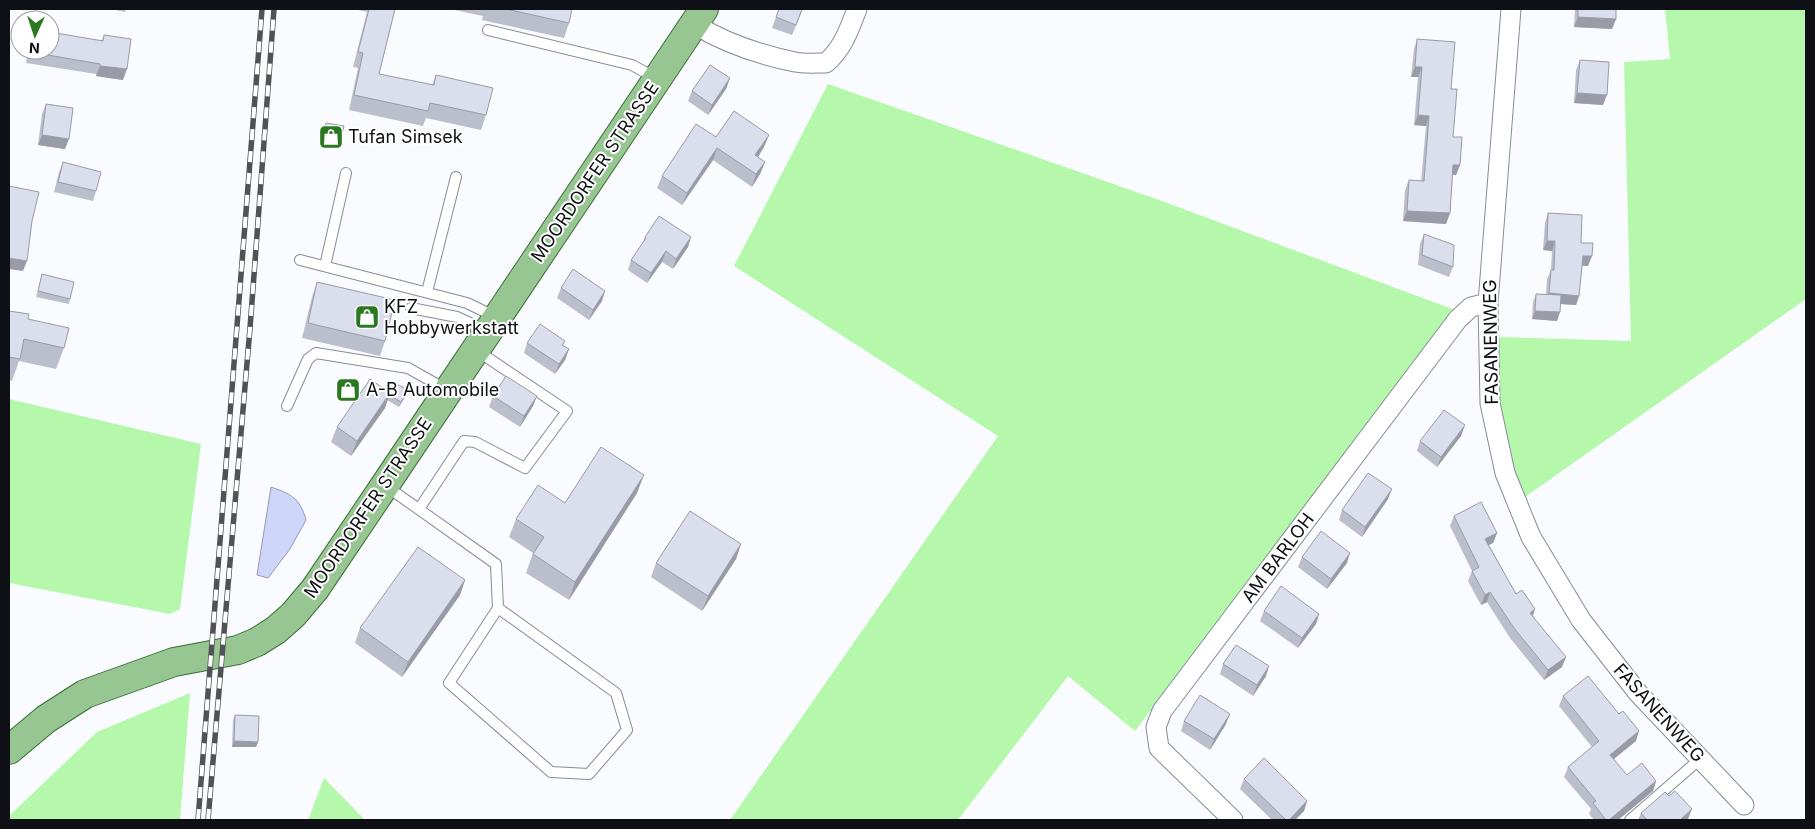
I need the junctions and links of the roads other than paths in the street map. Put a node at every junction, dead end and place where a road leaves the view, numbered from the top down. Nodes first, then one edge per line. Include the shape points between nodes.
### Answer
1 (857, 9) edge
2 (1511, 9) edge
3 (699, 16) edge
4 (488, 30) dead end
5 (657, 78) junction
6 (346, 173) dead end
7 (456, 177) dead end
8 (300, 260) dead end
9 (325, 266) junction
10 (427, 292) junction
11 (1488, 303) junction
12 (411, 308) dead end
13 (487, 333) junction
14 (448, 391) junction
15 (287, 406) dead end
16 (385, 485) junction
17 (418, 509) junction
18 (498, 608) junction
19 (9, 750) edge
20 (1700, 759) junction
21 (1744, 805) dead end
22 (1233, 820) edge
23 (1630, 820) edge

1 - 3 street via 845,40 826,63 796,63 756,51 709,33
2 - 11 street, FASANENWEG
3 - 5 main road, MOORDORFER STRASSE
4 - 5 lane via 632,65
5 - 13 main road, MOORDORFER STRASSE
6 - 9 lane
7 - 10 lane
8 - 9 lane
9 - 10 lane
10 - 13 lane via 467,303
11 - 20 street, FASANENWEG via 1490,403 1505,473 1531,537 1580,620 1638,693
11 - 22 street, AM BARLOH via 1471,308 1458,319 1162,711 1156,727 1159,748
12 - 13 lane via 457,317
13 - 14 main road, MOORDORFER STRASSE
13 - 17 lane via 567,411 525,468 475,442 464,441
14 - 15 lane via 408,368 316,353 308,359
14 - 16 main road, MOORDORFER STRASSE
16 - 17 lane
16 - 19 main road, MOORDORFER STRASSE via 315,589 276,630 238,650 174,662 85,694 46,719
17 - 18 lane via 496,564
18 - 18 lane via 449,683 551,772 589,774 626,730 616,693
20 - 21 street, FASANENWEG
20 - 23 lane

